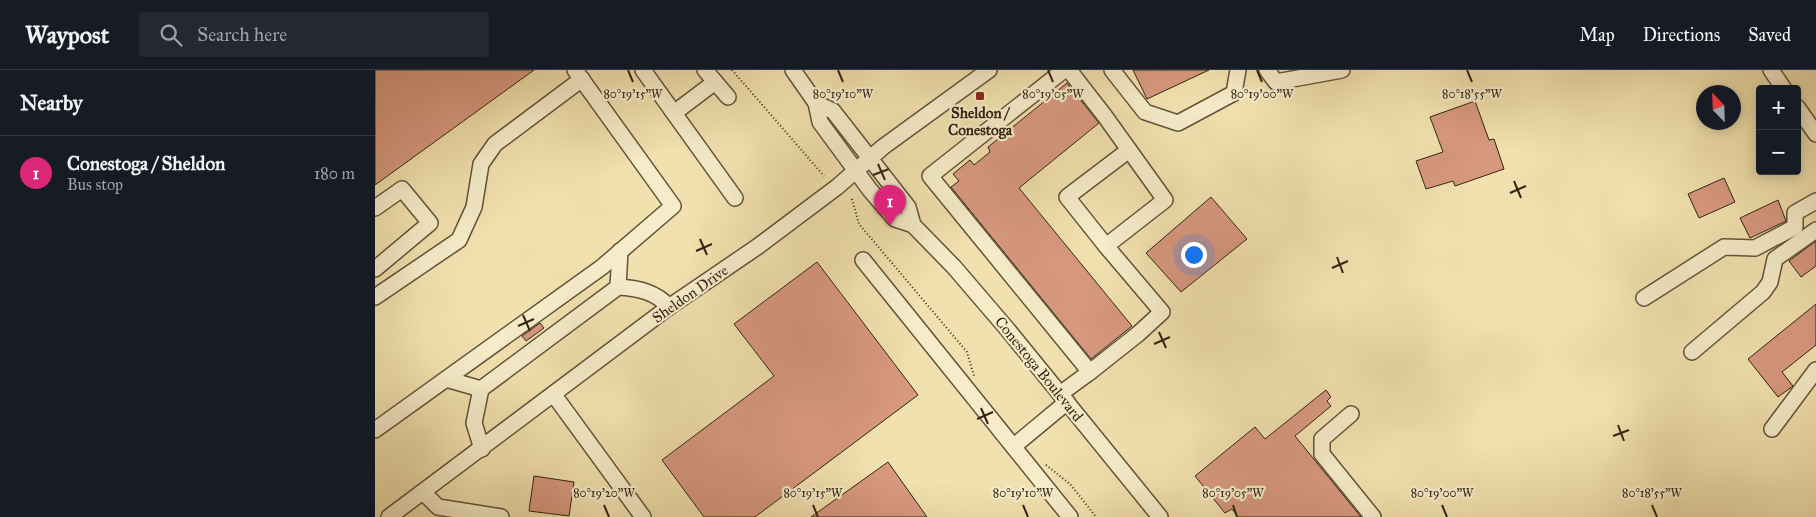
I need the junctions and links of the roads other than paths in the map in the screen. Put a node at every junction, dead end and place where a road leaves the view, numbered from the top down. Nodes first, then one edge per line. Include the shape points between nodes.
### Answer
1 (643, 70) edge
2 (793, 70) edge
3 (989, 70) edge
4 (1065, 70) edge
5 (1069, 70) edge
6 (1112, 70) edge
7 (1238, 70) edge
8 (1267, 70) edge
9 (1343, 70) edge
10 (1771, 70) edge
11 (578, 75) edge
12 (710, 76) edge
13 (1781, 85) edge
14 (728, 97) dead end
15 (816, 103) junction
16 (674, 113) junction
17 (1801, 113) edge
18 (1816, 134) edge
19 (1129, 150) junction
20 (869, 158) junction
21 (855, 171) junction
22 (735, 198) dead end
23 (1816, 201) edge
24 (375, 208) edge
25 (913, 225) junction
26 (1816, 230) edge
27 (1106, 246) junction
28 (620, 251) junction
29 (863, 260) dead end
30 (375, 269) edge
31 (618, 287) junction
32 (375, 297) edge
33 (1644, 298) dead end
34 (669, 307) junction
35 (1692, 352) dead end
36 (1816, 370) edge
37 (1090, 372) junction
38 (446, 379) junction
39 (481, 389) junction
40 (554, 395) junction
41 (1063, 398) junction
42 (1351, 414) dead end
43 (375, 430) edge
44 (1772, 430) dead end
45 (1014, 446) junction
46 (482, 449) junction
47 (423, 492) junction
48 (389, 517) edge
49 (501, 517) edge
50 (643, 517) edge
51 (1070, 517) edge
52 (1160, 517) edge
53 (1373, 517) edge

1 - 16 street
2 - 15 street, Conestoga Boulevard
3 - 20 street, Sheldon Drive
4 - 37 street via 930,176
5 - 19 street
6 - 7 street via 1145,112 1178,122 1234,92
8 - 9 street via 1276,82
10 - 13 street
11 - 28 street via 673,206
11 - 32 street via 495,144 481,164 474,207 459,240
12 - 14 street
12 - 16 street
15 - 20 street, Conestoga Boulevard via 833,111
15 - 21 street, Conestoga Boulevard via 820,122
16 - 22 street
17 - 18 street
19 - 27 street via 1165,200
19 - 27 street via 1067,197
20 - 21 street, Sheldon Drive
20 - 25 street, Conestoga Boulevard via 908,207
21 - 25 street, Conestoga Boulevard via 895,219
21 - 34 street, Sheldon Drive via 757,247
23 - 33 street via 1795,213 1795,227 1755,248 1724,247
24 - 30 street via 402,189 430,223
25 - 41 street, Conestoga Boulevard via 954,267
26 - 35 street via 1775,259 1763,292
27 - 37 street via 1162,312
28 - 31 street
28 - 38 street
29 - 45 street
31 - 34 street via 660,296
31 - 39 street
34 - 40 street, Sheldon Drive
36 - 44 street
37 - 41 street
38 - 39 street
38 - 43 street
39 - 46 street via 474,423
40 - 46 street, Sheldon Drive
40 - 50 street
41 - 45 street
41 - 52 street, Conestoga Boulevard
42 - 53 street via 1322,439 1322,454
45 - 51 street
46 - 47 street, Sheldon Drive
47 - 48 street, Sheldon Drive
47 - 49 street via 438,507

